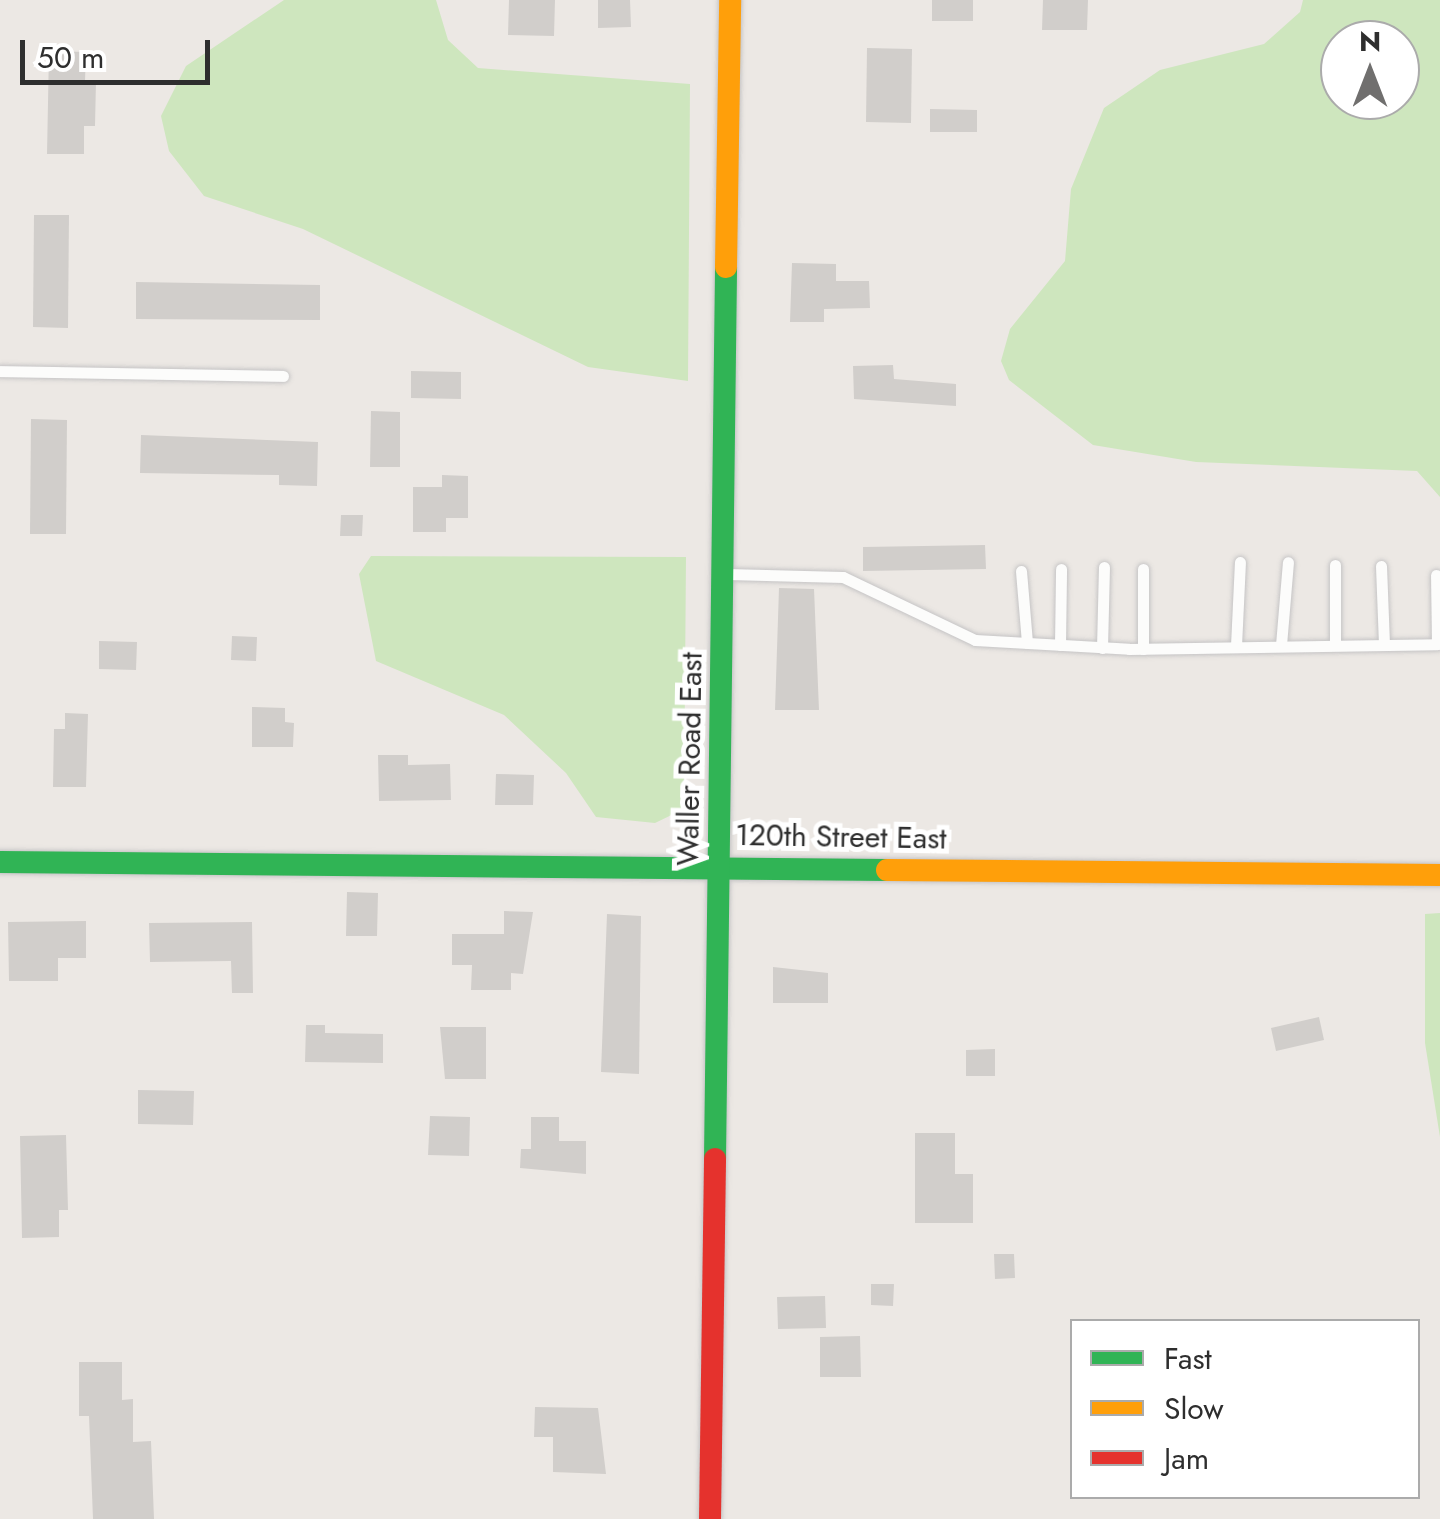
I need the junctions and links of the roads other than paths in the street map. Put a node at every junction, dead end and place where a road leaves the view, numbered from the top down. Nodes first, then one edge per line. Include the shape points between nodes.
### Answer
1 (730, 0) edge
2 (0, 371) edge
3 (283, 376) dead end
4 (1240, 562) dead end
5 (1288, 562) dead end
6 (1334, 565) dead end
7 (1104, 566) dead end
8 (1381, 566) dead end
9 (1061, 569) dead end
10 (1142, 569) dead end
11 (1021, 571) dead end
12 (723, 574) junction
13 (1436, 574) dead end
14 (1026, 643) junction
15 (1335, 644) junction
16 (1384, 644) junction
17 (1060, 645) junction
18 (1281, 645) junction
19 (1236, 646) junction
20 (1102, 648) junction
21 (1144, 649) junction
22 (0, 862) edge
23 (719, 865) junction
24 (1440, 876) edge
25 (710, 1519) edge

1 - 12 street, Waller Road East
2 - 3 lane
4 - 19 lane
5 - 18 lane
6 - 15 lane
7 - 20 lane
8 - 16 lane
9 - 17 lane
10 - 21 lane
11 - 14 lane
12 - 14 lane via 843,577 976,640
12 - 23 street, Waller Road East
13 - 16 lane via 1437,644
14 - 17 lane
15 - 16 lane
15 - 18 lane
17 - 20 lane
18 - 19 lane
19 - 21 lane
20 - 21 lane
22 - 23 street, 120th Street East
23 - 24 street, 120th Street East
23 - 25 street, Waller Road East

